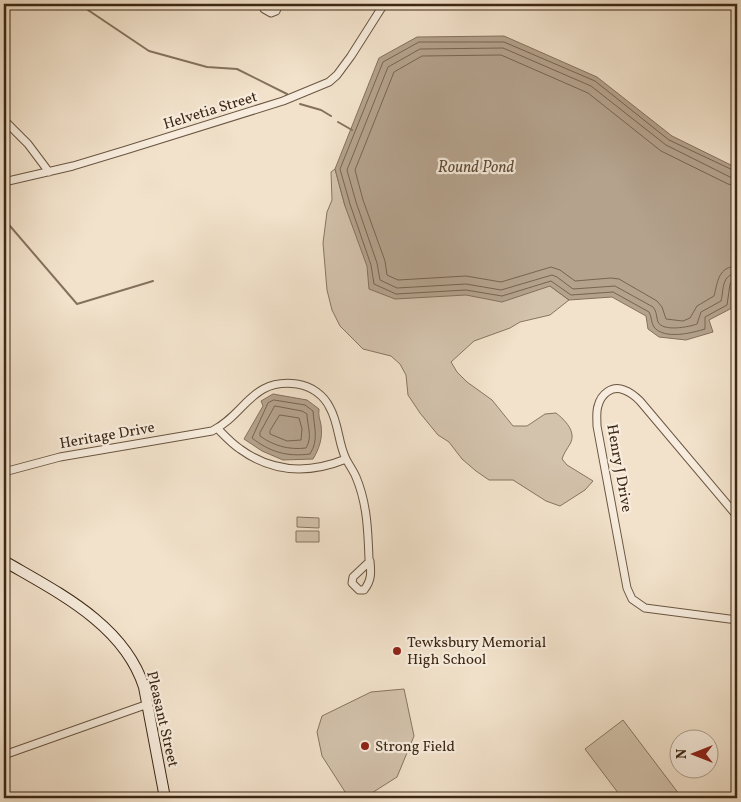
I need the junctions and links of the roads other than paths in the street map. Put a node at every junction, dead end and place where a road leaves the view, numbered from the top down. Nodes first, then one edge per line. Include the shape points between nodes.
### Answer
1 (262, 4) edge
2 (279, 4) edge
3 (384, 4) edge
4 (4, 120) edge
5 (49, 172) junction
6 (4, 182) edge
7 (217, 428) junction
8 (346, 459) junction
9 (4, 472) edge
10 (737, 516) edge
11 (369, 559) dead end
12 (4, 561) edge
13 (737, 620) edge
14 (148, 704) junction
15 (4, 755) edge
16 (165, 798) edge

1 - 2 street via 272,13
3 - 5 street, Helvetia Street via 351,56 329,82 265,107
4 - 5 street
5 - 6 street, Helvetia Street
7 - 8 street via 249,455 281,468 317,469
7 - 8 street, Heritage Drive via 247,400 271,385 304,385 330,406
7 - 9 street, Heritage Drive via 60,457
8 - 11 street, Heritage Drive via 363,498
10 - 13 street, Henry J Drive via 640,401 625,390 613,388 605,393 598,406 598,426 627,588 632,599 645,608
12 - 14 main road, Pleasant Street via 72,603 111,634 140,674
14 - 15 street
14 - 16 main road, Pleasant Street

